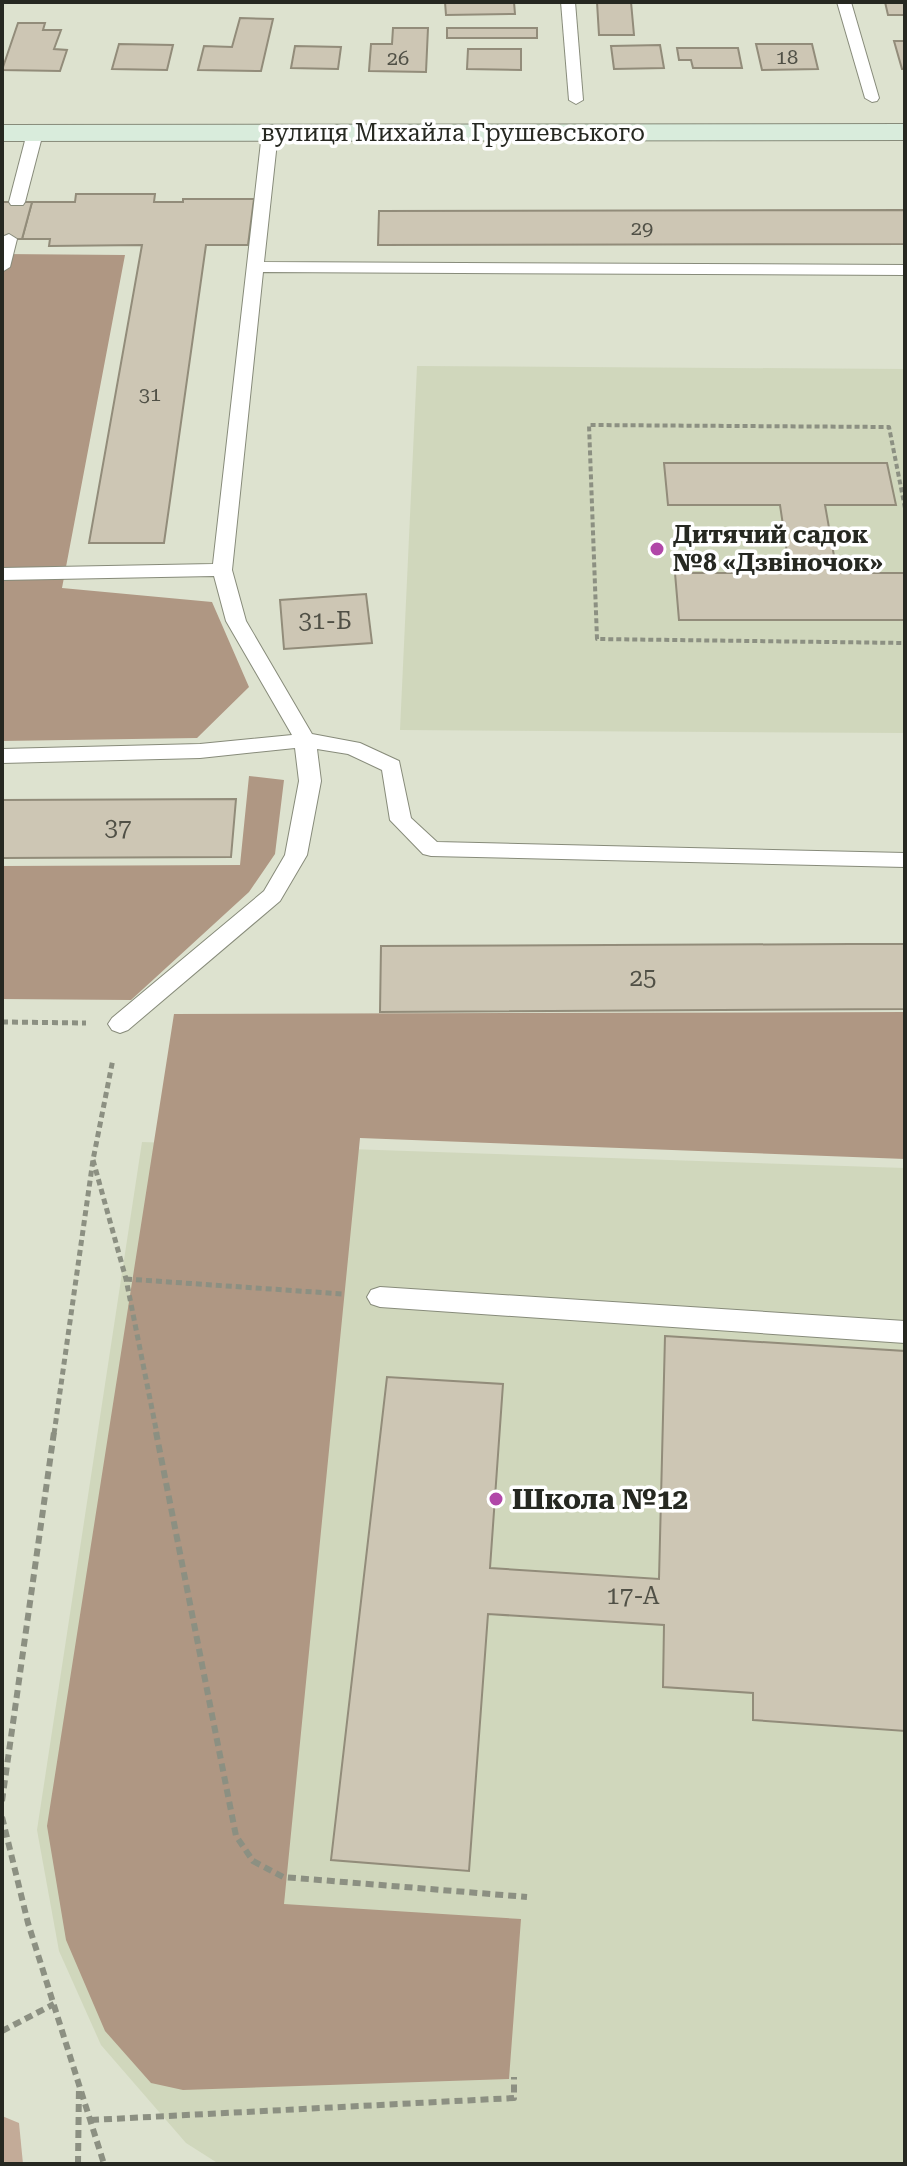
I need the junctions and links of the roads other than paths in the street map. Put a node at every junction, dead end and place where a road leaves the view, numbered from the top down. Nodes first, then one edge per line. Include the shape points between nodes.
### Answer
1 (568, 2) edge
2 (844, 2) edge
3 (872, 98) dead end
4 (576, 100) dead end
5 (905, 132) edge
6 (2, 133) edge
7 (35, 133) junction
8 (270, 133) junction
9 (2, 184) edge
10 (22, 184) junction
11 (17, 202) dead end
12 (9, 239) dead end
13 (2, 267) edge
14 (256, 267) junction
15 (905, 270) edge
16 (222, 570) junction
17 (2, 574) edge
18 (305, 740) junction
19 (2, 756) edge
20 (905, 860) edge
21 (120, 1024) road end
22 (380, 1297) road end
23 (905, 1332) edge

1 - 4 lane
2 - 3 lane
5 - 8 street, вулиця Михайла Грушевського
6 - 7 street, вулиця Михайла Грушевського
7 - 8 street, вулиця Михайла Грушевського
7 - 10 lane
8 - 14 lane
9 - 10 lane
10 - 11 lane
12 - 13 lane
14 - 15 lane
14 - 16 lane
16 - 17 lane
16 - 18 lane via 236,621
18 - 19 lane via 200,751
18 - 20 lane via 353,748 392,766 401,820 431,849
18 - 21 lane via 310,781 296,855 272,896
22 - 23 lane

